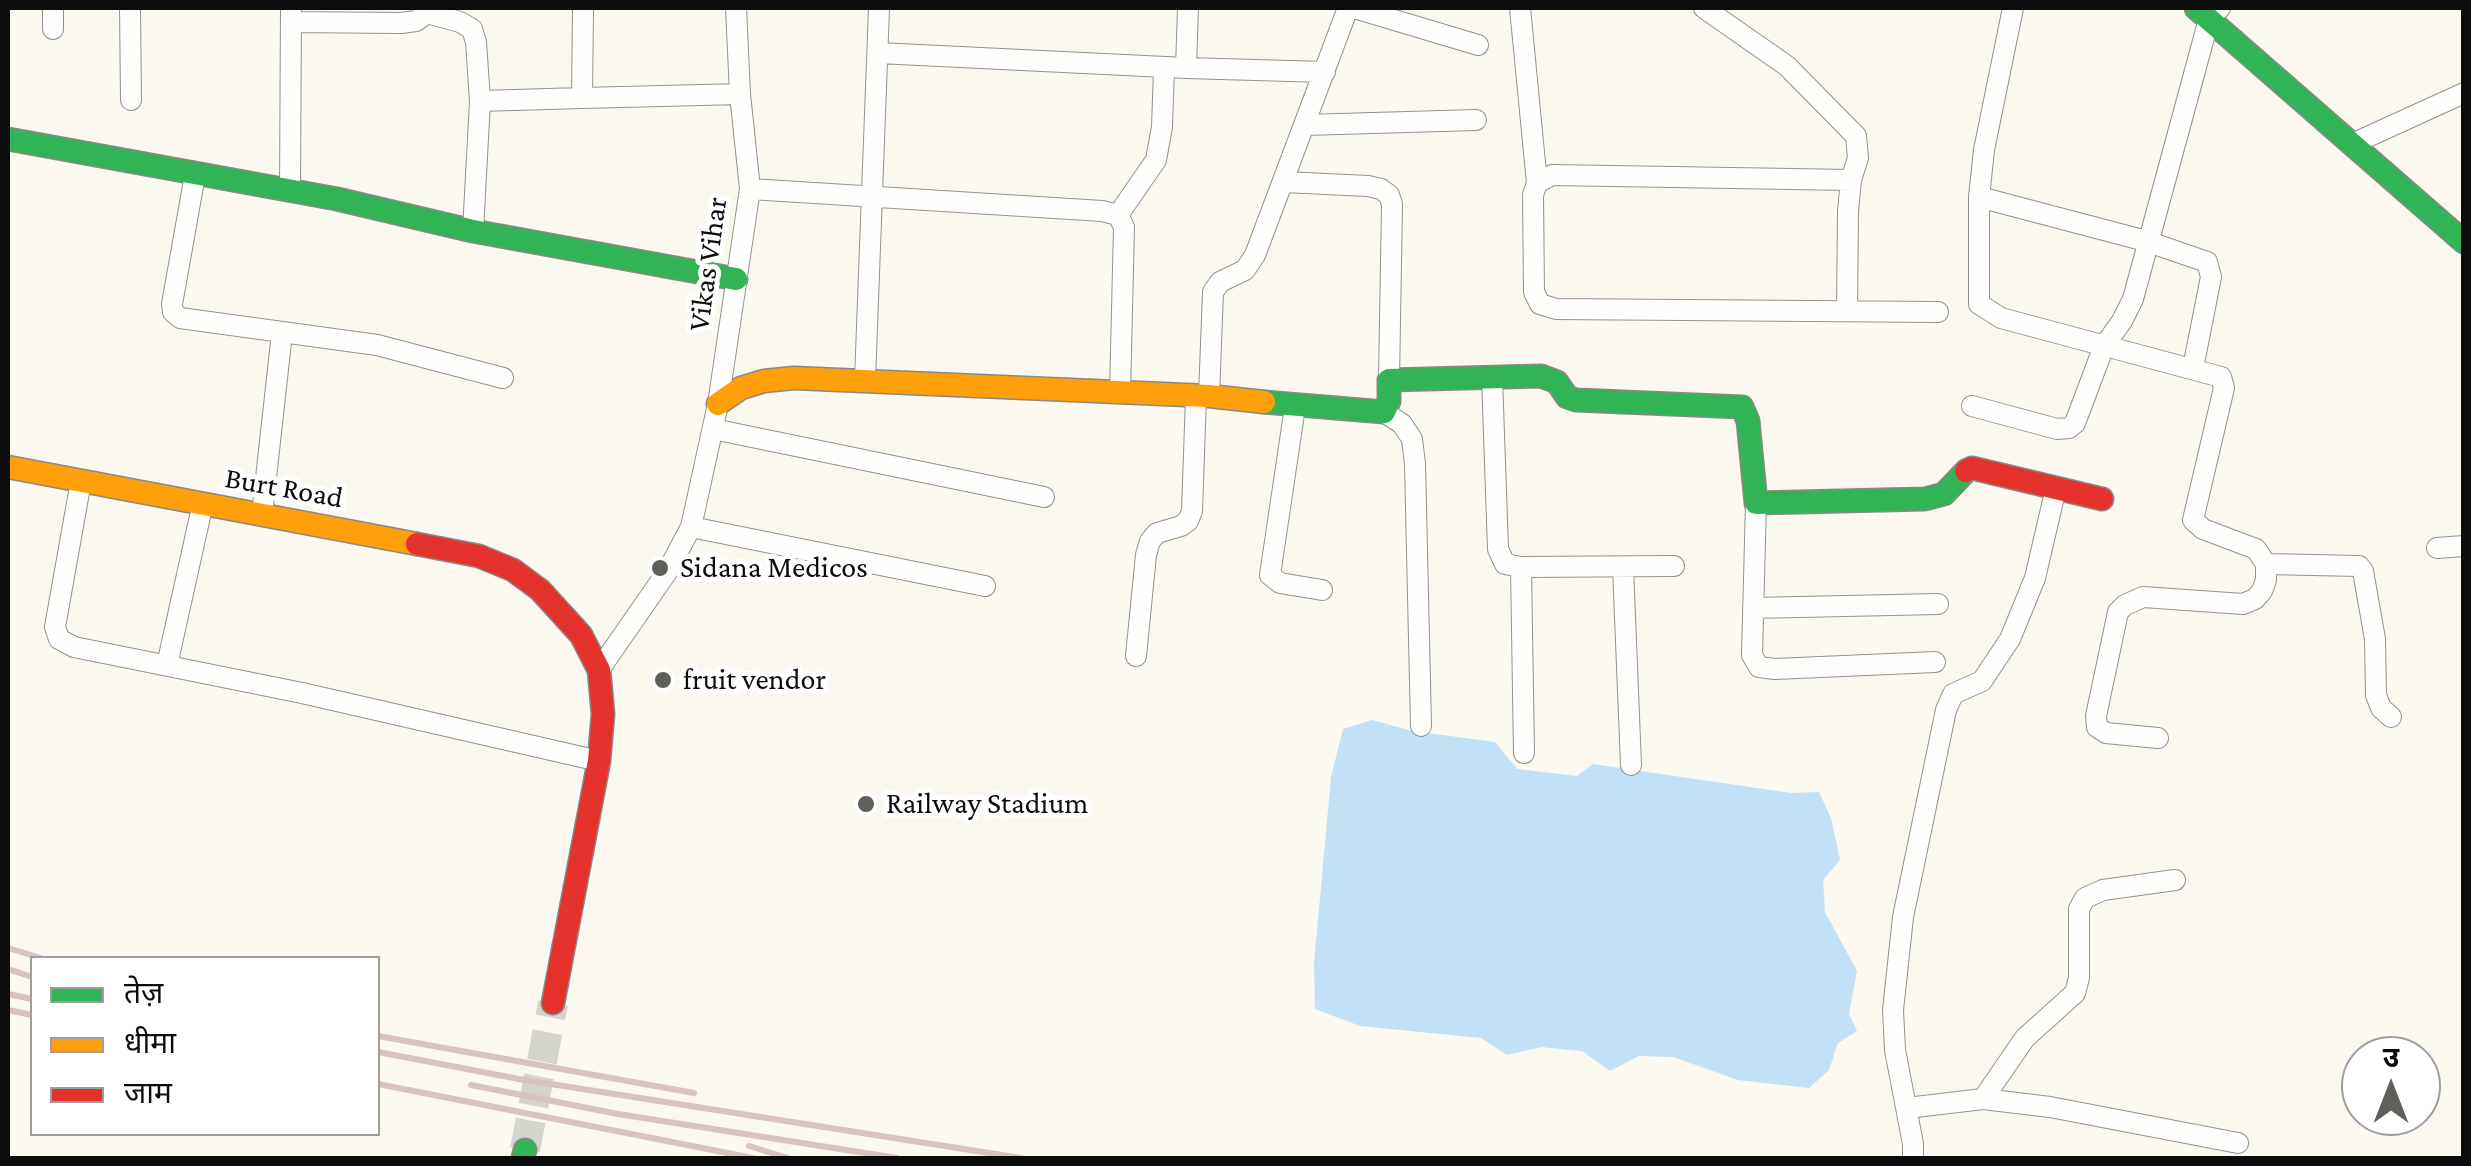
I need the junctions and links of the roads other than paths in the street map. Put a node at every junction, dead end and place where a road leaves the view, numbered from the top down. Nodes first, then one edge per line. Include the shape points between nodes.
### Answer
1 (53, 8) edge
2 (130, 8) edge
3 (584, 8) edge
4 (736, 8) edge
5 (880, 8) edge
6 (1188, 8) edge
7 (1351, 8) edge
8 (1520, 8) edge
9 (1704, 8) edge
10 (2014, 8) edge
11 (428, 10) edge
12 (2208, 11) edge
13 (291, 15) edge
14 (53, 30) dead end
15 (1478, 45) dead end
16 (878, 54) junction
17 (1175, 68) junction
18 (1325, 72) junction
19 (2464, 93) edge
20 (740, 94) junction
21 (582, 98) junction
22 (131, 100) dead end
23 (480, 101) junction
24 (1476, 120) dead end
25 (1305, 125) junction
26 (8, 139) edge
27 (2352, 144) junction
28 (195, 174) junction
29 (1851, 180) junction
30 (1284, 182) junction
31 (1538, 184) junction
32 (750, 188) junction
33 (290, 191) junction
34 (870, 196) junction
35 (1979, 196) junction
36 (1118, 216) junction
37 (472, 231) junction
38 (2146, 241) junction
39 (2464, 242) edge
40 (736, 279) junction
41 (1848, 311) junction
42 (1938, 312) dead end
43 (282, 333) junction
44 (2104, 346) junction
45 (2192, 368) junction
46 (1492, 377) junction
47 (503, 378) dead end
48 (864, 380) junction
49 (1389, 380) junction
50 (1120, 394) junction
51 (1202, 396) junction
52 (718, 404) junction
53 (1295, 406) junction
54 (1972, 406) dead end
55 (1384, 412) junction
56 (713, 429) junction
57 (8, 467) edge
58 (80, 481) junction
59 (2056, 488) junction
60 (1044, 496) dead end
61 (2102, 499) dead end
62 (1756, 503) junction
63 (203, 504) junction
64 (262, 514) junction
65 (691, 527) junction
66 (2464, 546) edge
67 (2437, 548) dead end
68 (2266, 564) junction
69 (1674, 566) dead end
70 (1521, 567) junction
71 (1624, 567) junction
72 (985, 586) dead end
73 (1322, 590) dead end
74 (1938, 604) dead end
75 (1753, 608) junction
76 (1136, 656) dead end
77 (1935, 662) dead end
78 (167, 666) junction
79 (599, 670) junction
80 (2391, 717) dead end
81 (1421, 726) dead end
82 (2158, 738) dead end
83 (1524, 753) dead end
84 (599, 761) junction
85 (1631, 765) dead end
86 (2176, 880) dead end
87 (552, 1003) tunnel mouth
88 (1983, 1099) junction
89 (1907, 1108) junction
90 (2238, 1142) dead end
91 (1912, 1158) edge

1 - 14 street
2 - 22 street
3 - 21 street
4 - 20 street, Vikas Vihar
5 - 16 street
6 - 17 street
7 - 15 street
7 - 18 street
8 - 31 street
9 - 29 street via 1787,66 1850,128 1858,146
10 - 35 street
11 - 13 street via 400,23
11 - 23 street via 472,30
12 - 27 street
12 - 38 street
13 - 33 street
16 - 17 street
16 - 34 street
17 - 18 street
17 - 36 street via 1156,160
18 - 25 street
19 - 27 street
20 - 21 street
20 - 32 street, Vikas Vihar
21 - 23 street
23 - 37 street
24 - 25 street
25 - 30 street
26 - 28 street
27 - 39 street
28 - 33 street
28 - 43 street via 173,312
29 - 31 street via 1552,175
29 - 41 street
30 - 49 street via 1368,186 1389,196
30 - 51 street via 1255,255 1213,292
31 - 41 street via 1534,292 1540,304
32 - 34 street
32 - 40 street, Vikas Vihar
33 - 37 street
34 - 36 street
34 - 48 street
35 - 38 street
35 - 44 street via 1977,293 1983,309
36 - 50 street via 1124,227
37 - 40 street
38 - 44 street via 2133,298
38 - 45 street via 2210,266
40 - 52 street, Vikas Vihar
41 - 42 street
43 - 47 street via 377,345
43 - 64 street
44 - 45 street
44 - 54 street via 2069,428
45 - 68 street via 2225,382 2193,520 2256,548
46 - 49 street
46 - 62 street via 1550,377 1576,400 1738,404 1748,421
46 - 70 street via 1498,549 1505,564
48 - 50 street
48 - 52 street via 764,381
49 - 55 street
50 - 51 street
51 - 53 street
51 - 76 street via 1192,511 1181,526 1150,540
52 - 56 street, Vikas Vihar
53 - 55 street
53 - 73 street via 1270,575
55 - 81 street via 1412,438
56 - 60 street
56 - 65 street, Vikas Vihar
57 - 58 street, Burt Road
58 - 63 street, Burt Road
58 - 78 street via 55,627 59,639
59 - 61 street
59 - 62 street via 1972,468 1944,494 1925,499
59 - 89 street via 2035,578 2010,638 1982,681 1953,694 1946,710 1903,917 1893,1010
62 - 75 street
63 - 64 street, Burt Road
63 - 78 street
64 - 79 street, Burt Road via 480,556 512,570 581,636
65 - 72 street
65 - 79 street, Vikas Vihar
66 - 67 street
68 - 80 street via 2363,571 2376,639 2376,695
68 - 82 street via 2262,591 2243,604 2144,597 2118,612 2097,726 2106,733
69 - 71 street
70 - 71 street
70 - 83 street
71 - 85 street
74 - 75 street
75 - 77 street via 1752,656 1759,667
78 - 84 street
79 - 84 street
84 - 87 street
86 - 88 street via 2085,898 2075,993 2025,1038
88 - 89 street
88 - 90 street
89 - 91 street

